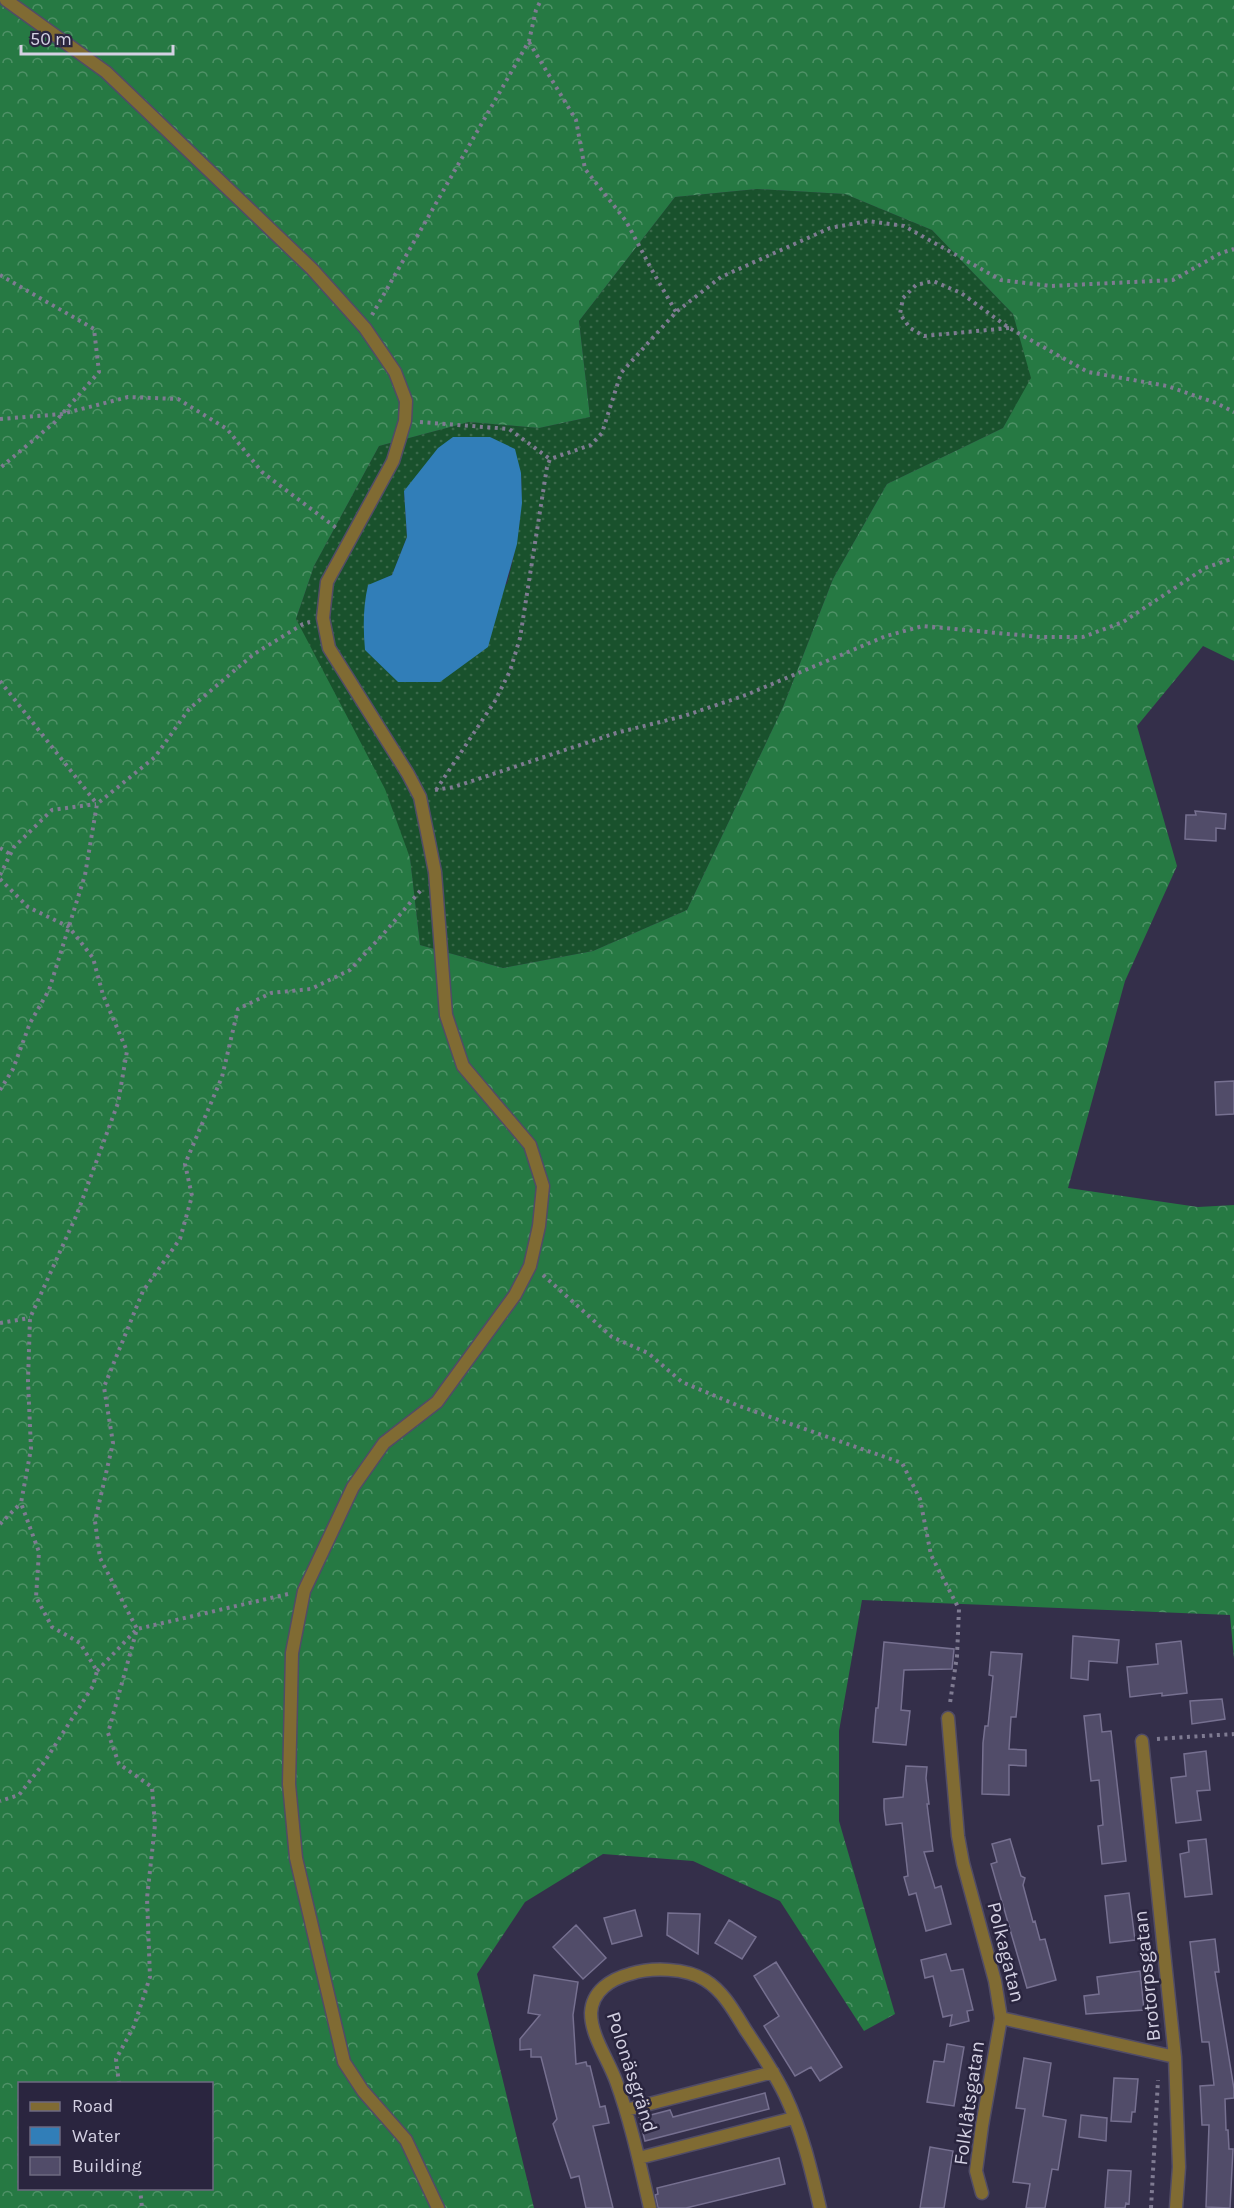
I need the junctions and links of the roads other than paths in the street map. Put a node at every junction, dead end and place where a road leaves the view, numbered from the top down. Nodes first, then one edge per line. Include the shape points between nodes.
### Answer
1 (6, 0) edge
2 (948, 1718) road end
3 (1142, 1741) road end
4 (1001, 2018) junction
5 (1175, 2058) junction
6 (773, 2072) junction
7 (626, 2110) junction
8 (794, 2118) junction
9 (639, 2158) junction
10 (982, 2193) dead end
11 (438, 2208) edge
12 (651, 2208) edge
13 (820, 2208) edge
14 (1176, 2208) edge

1 - 11 street via 106,72 312,268 364,328 395,372 406,401 405,421 393,461 327,582 323,618 329,648 420,797 435,872 446,1015 463,1066 530,1145 543,1185 530,1266 515,1295 437,1402 384,1443 353,1487 304,1591 291,1653 289,1784 296,1858 344,2062 363,2091 406,2140
2 - 4 street, Polkagatan via 958,1836
3 - 5 street, Brotorpsgatan
4 - 5 street, Polkagatan
4 - 10 street, Folklåtsgatan via 976,2171
5 - 14 street, Brotorpsgatan via 1179,2167
6 - 7 street
6 - 7 street, Polonäsgränd via 720,1992 707,1981 693,1973 675,1971 630,1973 603,1986 591,2011 594,2032
6 - 8 street, Polonäsgränd
7 - 9 street, Polonäsgränd
8 - 9 street, Polonäsgränd
8 - 13 street, Polonäsgränd via 805,2145
9 - 12 street, Polonäsgränd

